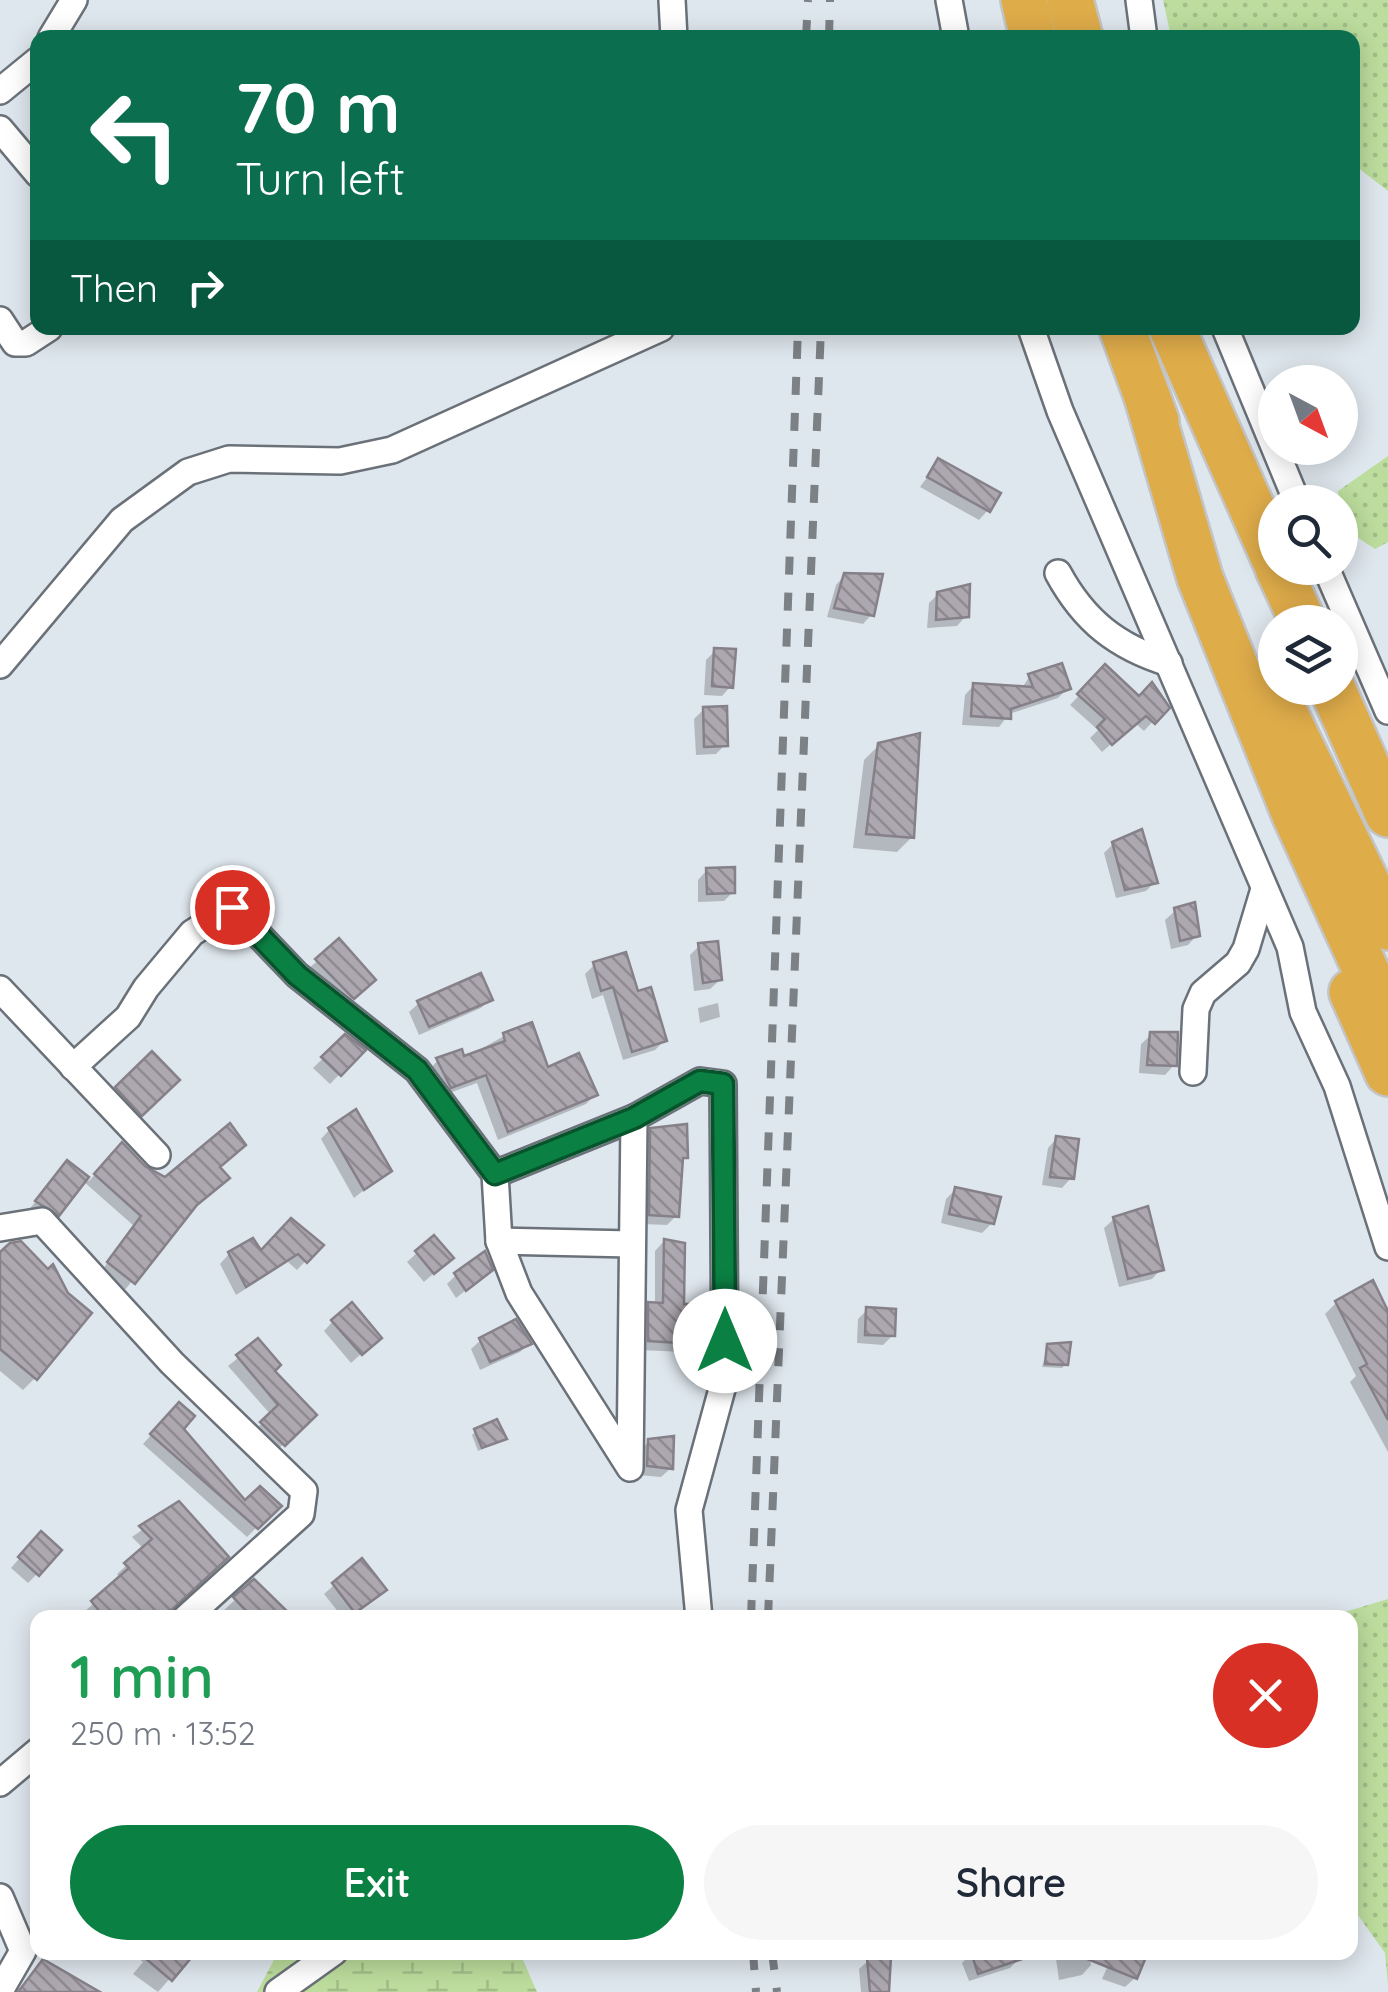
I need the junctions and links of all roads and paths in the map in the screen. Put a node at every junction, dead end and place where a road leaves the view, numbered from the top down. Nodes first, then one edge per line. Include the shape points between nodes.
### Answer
1 (74, 0) edge
2 (672, 0) edge
3 (948, 0) edge
4 (1024, 0) edge
5 (1070, 0) edge
6 (1138, 0) edge
7 (56, 30) edge
8 (674, 30) edge
9 (954, 30) edge
10 (1031, 30) edge
11 (1078, 30) edge
12 (1143, 30) edge
13 (30, 71) edge
14 (0, 91) edge
15 (0, 129) edge
16 (30, 165) edge
17 (0, 320) edge
18 (38, 335) edge
19 (646, 335) edge
20 (1033, 335) edge
21 (1124, 335) edge
22 (1175, 335) edge
23 (1228, 335) edge
24 (1146, 396) junction
25 (1289, 485) edge
26 (1189, 499) junction
27 (1258, 522) edge
28 (1058, 573) dead end
29 (1333, 585) edge
30 (1223, 635) junction
31 (1169, 663) junction
32 (0, 665) edge
33 (1340, 705) edge
34 (1388, 711) edge
35 (1388, 814) edge
36 (1264, 889) junction
37 (1388, 928) edge
38 (1388, 967) edge
39 (0, 989) edge
40 (1388, 1019) edge
41 (74, 1067) junction
42 (1193, 1072) dead end
43 (1388, 1072) edge
44 (634, 1118) junction
45 (157, 1155) dead end
46 (495, 1174) junction
47 (0, 1228) edge
48 (499, 1240) junction
49 (631, 1244) junction
50 (1388, 1247) edge
51 (195, 1610) edge
52 (699, 1610) edge
53 (30, 1758) edge
54 (0, 1783) edge
55 (0, 1897) edge
56 (323, 1960) edge
57 (0, 1991) edge
58 (278, 1992) edge

1 - 7 street
2 - 8 street
3 - 9 street
4 - 10 highway
5 - 11 highway
6 - 12 street
13 - 14 street
15 - 16 street
17 - 18 street via 14,343
19 - 32 street via 392,450 340,460 229,459 188,472 122,520
20 - 31 street
21 - 24 highway
22 - 27 highway
23 - 25 street
24 - 26 highway
24 - 30 highway
26 - 37 highway
26 - 38 highway via 1262,693
28 - 31 street via 1076,606 1105,634
29 - 34 street
30 - 40 highway
30 - 43 highway via 1282,820
31 - 36 street
33 - 35 highway
36 - 42 street via 1246,950 1203,993 1196,1009
36 - 50 street via 1290,947 1303,1012 1337,1086
39 - 41 street
41 - 45 street
41 - 46 street via 128,1017 192,933 232,907 297,975 417,1070
44 - 46 street
44 - 49 street
44 - 52 street via 700,1081 723,1084 725,1378 689,1510
46 - 48 street
47 - 51 street via 42,1221 172,1363 304,1491 301,1514
48 - 49 street
48 - 49 street via 520,1293 630,1468
53 - 54 street
55 - 57 street via 23,1951
56 - 58 street

